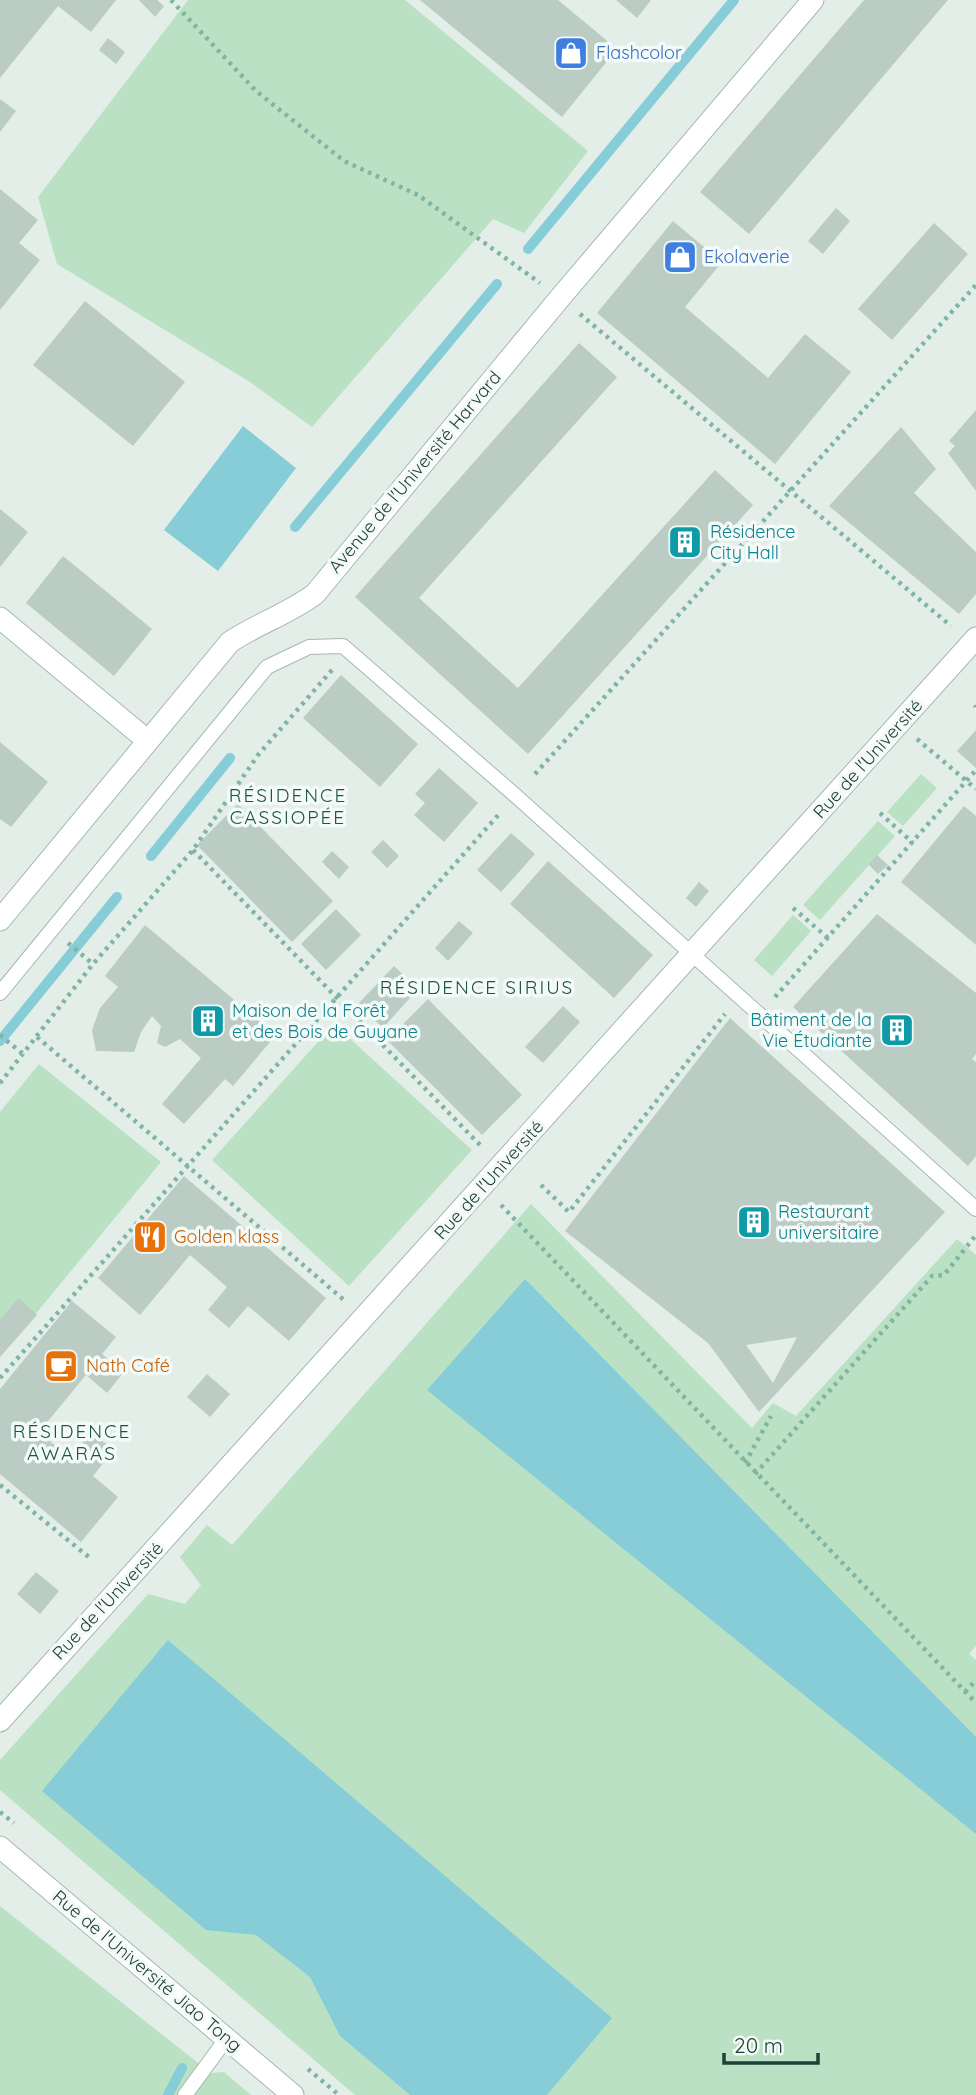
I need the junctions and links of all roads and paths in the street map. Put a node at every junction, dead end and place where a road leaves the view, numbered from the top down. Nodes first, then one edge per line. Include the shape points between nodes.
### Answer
1 (171, 0) edge
2 (813, 0) edge
3 (536, 281) dead end
4 (976, 285) edge
5 (559, 299) junction
6 (792, 491) junction
7 (0, 618) edge
8 (967, 634) edge
9 (338, 663) dead end
10 (911, 734) dead end
11 (148, 741) junction
12 (976, 770) edge
13 (535, 774) dead end
14 (966, 781) junction
15 (976, 789) edge
16 (500, 813) dead end
17 (880, 813) dead end
18 (913, 843) junction
19 (193, 850) junction
20 (793, 908) dead end
21 (0, 920) edge
22 (62, 937) dead end
23 (828, 938) junction
24 (692, 954) junction
25 (93, 964) junction
26 (0, 993) edge
27 (337, 999) junction
28 (773, 999) dead end
29 (729, 1007) dead end
30 (0, 1035) edge
31 (37, 1037) junction
32 (23, 1055) junction
33 (0, 1083) edge
34 (188, 1163) junction
35 (501, 1166) junction
36 (541, 1185) dead end
37 (482, 1188) junction
38 (976, 1209) edge
39 (976, 1235) edge
40 (344, 1300) dead end
41 (0, 1378) edge
42 (771, 1416) dead end
43 (745, 1463) junction
44 (755, 1474) junction
45 (0, 1485) edge
46 (90, 1558) dead end
47 (976, 1680) edge
48 (965, 1692) junction
49 (976, 1703) edge
50 (0, 1721) edge
51 (0, 1847) edge
52 (227, 2038) junction
53 (186, 2095) edge
54 (293, 2095) edge

1 - 3 path via 256,91 344,160 418,195
2 - 5 street, Avenue de l'Université Harvard
4 - 6 path
5 - 6 path
5 - 11 street, Avenue de l'Université Harvard via 315,594 230,642
6 - 8 path
6 - 13 path
7 - 11 street
8 - 24 street, Rue de l'Université
9 - 19 path via 258,755
10 - 14 path
11 - 21 street, Avenue de l'Université Harvard
12 - 14 path
14 - 15 path
14 - 18 path
16 - 27 path
17 - 18 path
18 - 23 path
19 - 25 path
19 - 27 path
20 - 23 path
22 - 25 path
23 - 28 path
24 - 26 lane via 343,646 309,647 267,667
24 - 35 street, Rue de l'Université
24 - 38 lane
25 - 31 path
27 - 34 path
27 - 35 path
29 - 36 path via 569,1212
30 - 32 path
31 - 32 path
31 - 34 path
32 - 33 path
34 - 40 path
34 - 41 path
35 - 37 street, Rue de l'Université
37 - 43 path
37 - 50 street, Rue de l'Université
39 - 44 path via 944,1275 932,1276
42 - 43 path
43 - 44 path
44 - 48 path
45 - 46 path
47 - 48 path
48 - 49 path
51 - 52 street, Rue de l'Université Jiao Tong
52 - 53 lane
52 - 54 street, Rue de l'Université Jiao Tong

